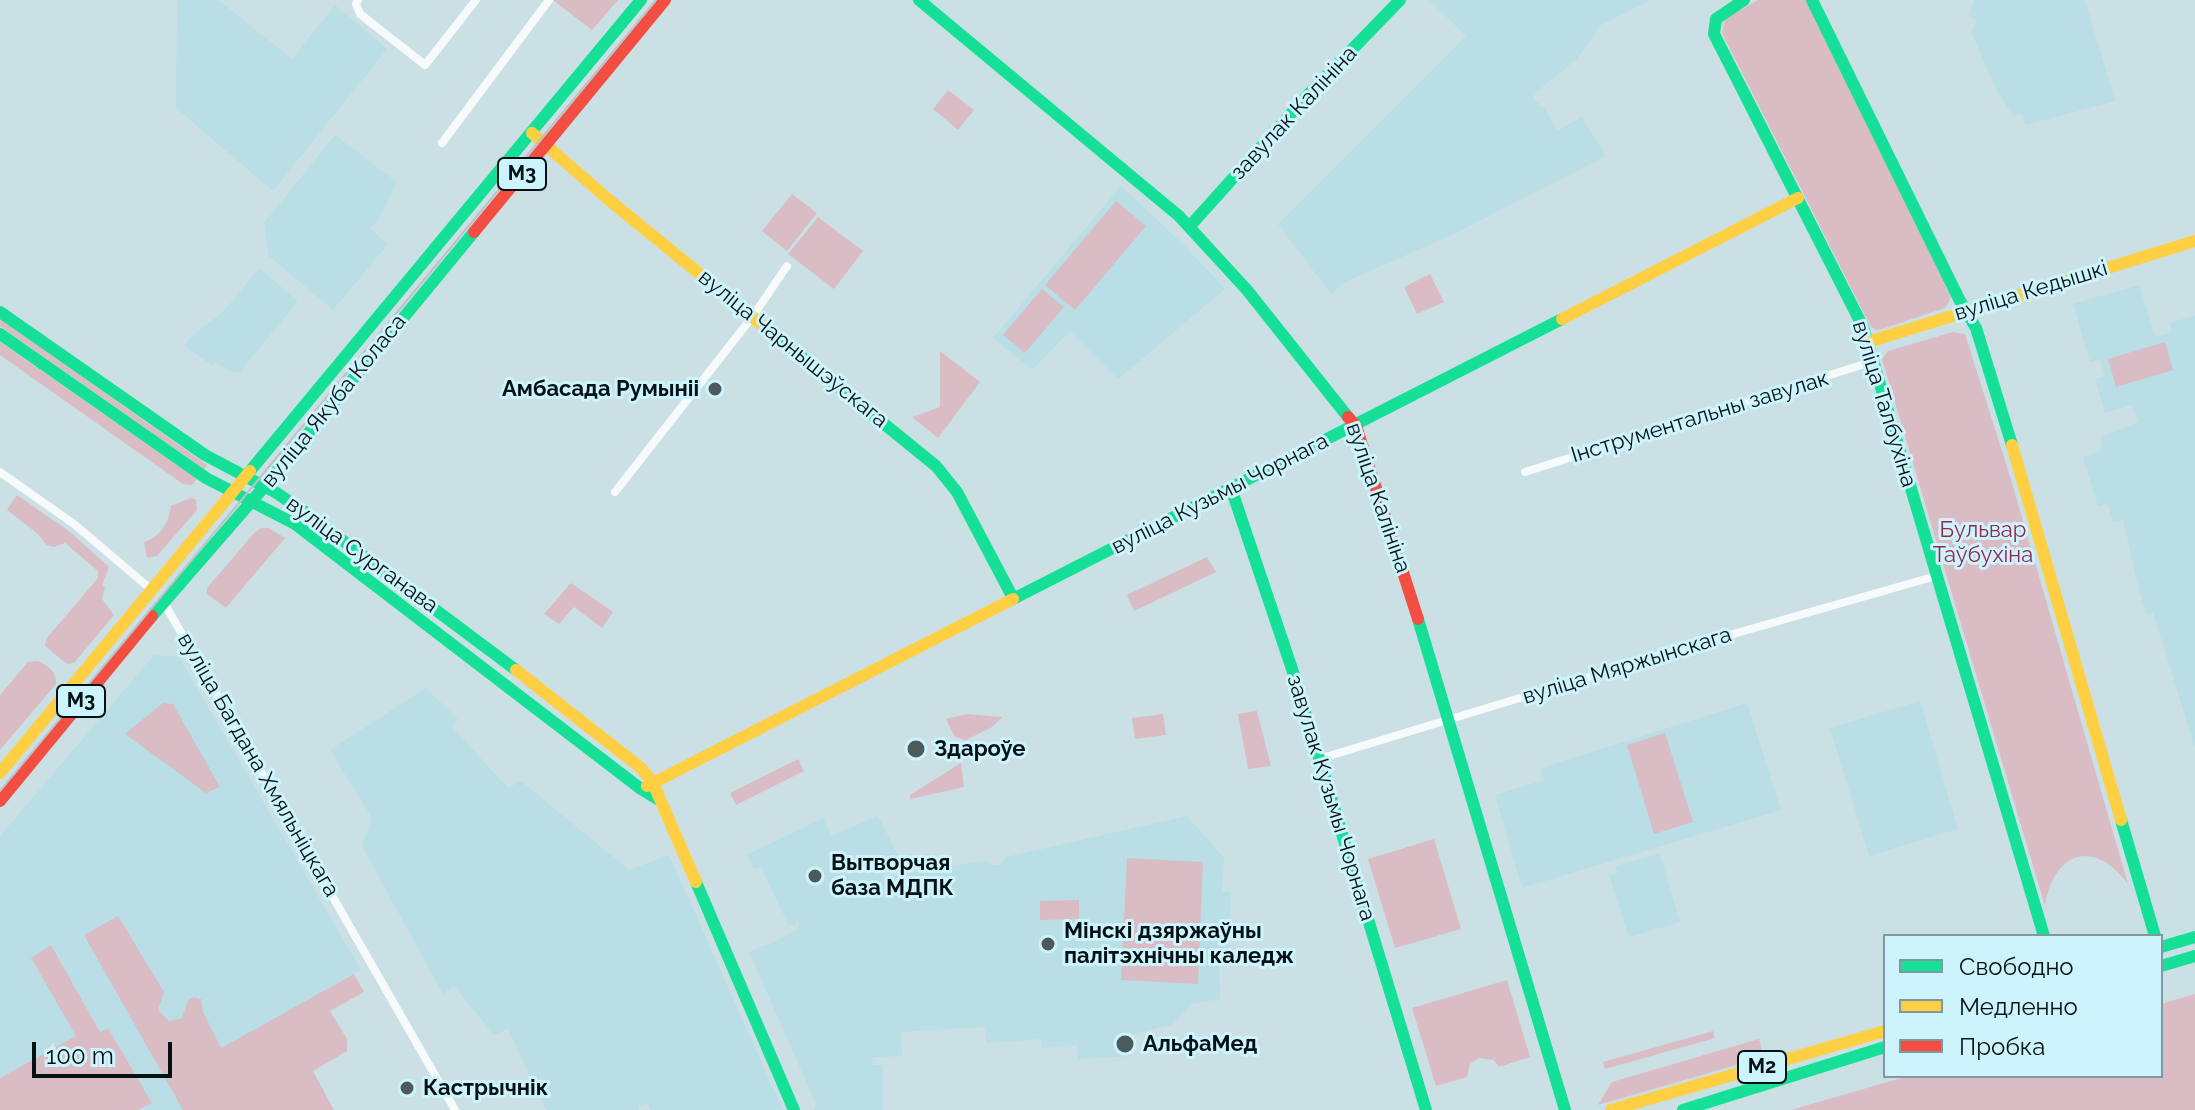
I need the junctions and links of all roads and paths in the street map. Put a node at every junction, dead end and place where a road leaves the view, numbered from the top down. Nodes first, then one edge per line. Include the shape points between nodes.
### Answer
1 (358, 0) edge
2 (476, 0) edge
3 (549, 0) edge
4 (641, 0) edge
5 (665, 0) edge
6 (919, 0) edge
7 (1400, 0) edge
8 (1744, 0) edge
9 (1812, 0) edge
10 (532, 133) junction
11 (442, 143) dead end
12 (546, 145) junction
13 (1798, 198) junction
14 (1190, 226) junction
15 (2195, 241) edge
16 (787, 266) dead end
17 (1966, 310) junction
18 (0, 312) edge
19 (753, 316) junction
20 (0, 334) edge
21 (1868, 342) junction
22 (1874, 361) junction
23 (1356, 426) junction
24 (0, 472) edge
25 (1525, 472) dead end
26 (245, 478) junction
27 (264, 487) junction
28 (1231, 488) junction
29 (233, 491) junction
30 (615, 492) dead end
31 (252, 501) junction
32 (1936, 576) junction
33 (151, 589) junction
34 (1013, 598) junction
35 (164, 602) junction
36 (1448, 720) junction
37 (1319, 759) junction
38 (0, 773) edge
39 (647, 786) junction
40 (0, 801) edge
41 (2043, 934) edge
42 (2154, 934) edge
43 (2195, 937) edge
44 (2163, 946) edge
45 (2195, 956) edge
46 (2163, 963) edge
47 (1883, 1032) edge
48 (1883, 1048) edge
49 (455, 1110) edge
50 (794, 1110) edge
51 (1426, 1110) edge
52 (1565, 1110) edge
53 (1611, 1110) edge
54 (1683, 1110) edge

1 - 2 street via 360,14 425,65
3 - 11 street
4 - 10 main road, вуліца Якуба Коласа / М3
5 - 12 main road, вуліца Якуба Коласа / М3
6 - 14 main road, вуліца Калініна
7 - 14 main road, завулак Калініна
8 - 13 main road, вуліца Талбухіна via 1716,19 1714,34
9 - 17 main road
10 - 12 main road, вуліца Чарнышэўскага
10 - 26 main road, вуліца Якуба Коласа / М3
12 - 19 main road, вуліца Чарнышэўскага
12 - 27 main road, вуліца Якуба Коласа / М3
13 - 21 main road, вуліца Талбухіна
13 - 23 main road, вуліца Кузьмы Чорнага
14 - 23 main road, вуліца Калініна
15 - 17 main road, вуліца Кедышкі
16 - 19 street
17 - 21 main road, вуліца Кедышкі
17 - 42 main road via 2019,463
18 - 26 main road, вуліца Сурганава
19 - 30 street
19 - 34 main road, вуліца Чарнышэўскага via 936,466 957,492
20 - 29 main road, вуліца Сурганава via 206,478
21 - 22 main road, вуліца Талбухіна
22 - 25 street, Інструментальны завулак
22 - 32 main road, вуліца Талбухіна
23 - 28 main road, вуліца Кузьмы Чорнага
23 - 36 main road, вуліца Калініна
24 - 33 street, вуліца Багдана Хмяльніцкага via 74,524
26 - 27 main road, вуліца Сурганава
26 - 29 main road, вуліца Якуба Коласа / М3
27 - 31 main road, вуліца Якуба Коласа / М3
27 - 39 main road, вуліца Сурганава via 578,716 641,768
28 - 34 main road, вуліца Кузьмы Чорнага
28 - 37 main road, завулак Кузьмы Чорнага
29 - 31 main road, вуліца Сурганава
29 - 33 main road, вуліца Якуба Коласа / М3
31 - 35 main road, вуліца Якуба Коласа / М3
31 - 39 main road, вуліца Сурганава via 295,524
32 - 36 street, вуліца Мяржынскага
32 - 41 main road, вуліца Талбухіна
33 - 35 street, вуліца Багдана Хмяльніцкага
33 - 38 main road, вуліца Якуба Коласа / М3
34 - 39 main road, вуліца Кузьмы Чорнага
35 - 40 main road, вуліца Якуба Коласа / М3
35 - 49 street, вуліца Багдана Хмяльніцкага
36 - 37 street, вуліца Мяржынскага
36 - 52 main road, вуліца Калініна
37 - 51 main road, завулак Кузьмы Чорнага
39 - 50 main road, вуліца Сурганава via 659,800
43 - 44 main road
45 - 46 main road
47 - 53 main road, М2
48 - 54 main road, М2

